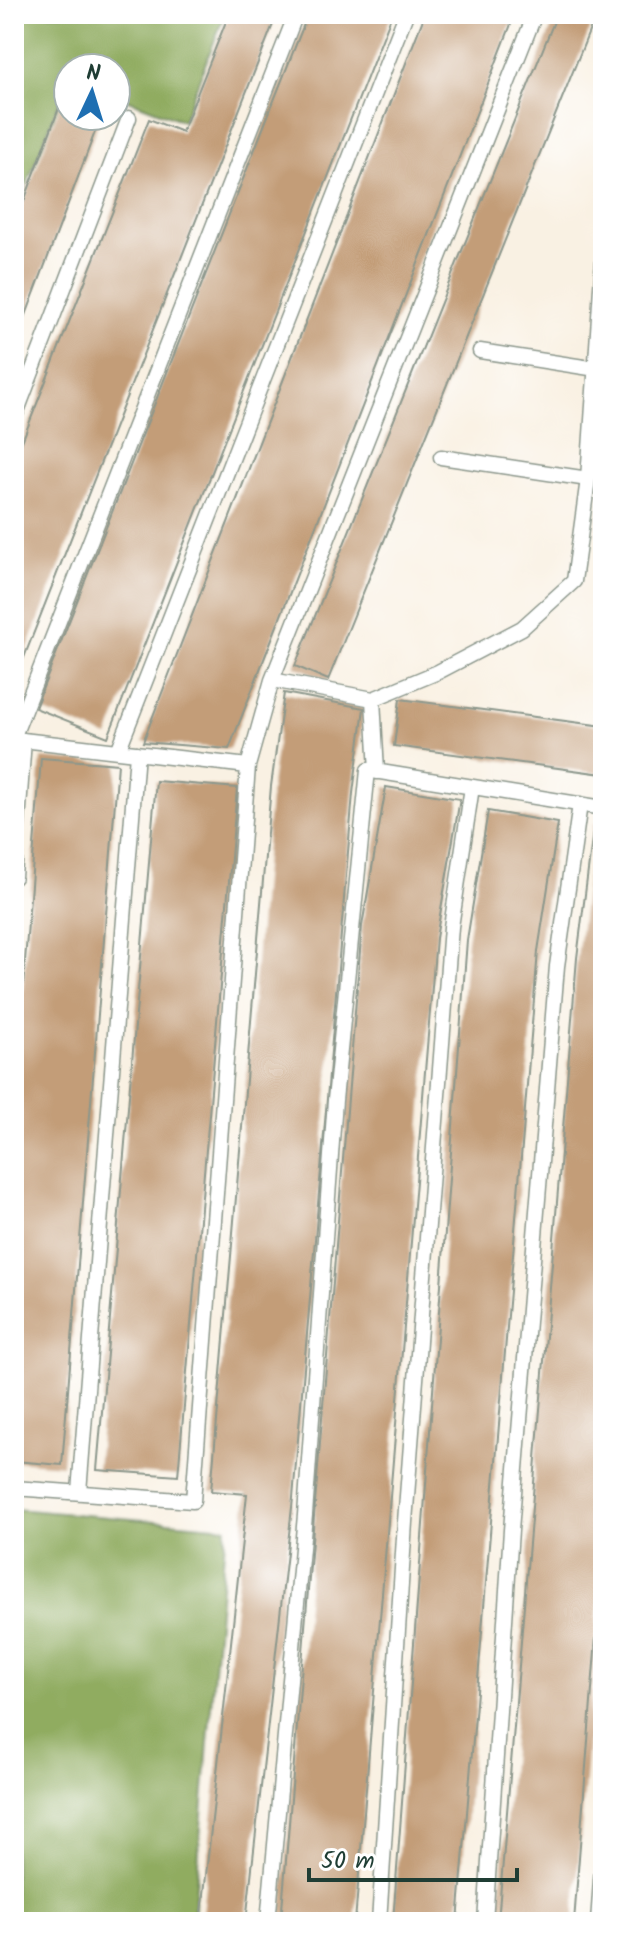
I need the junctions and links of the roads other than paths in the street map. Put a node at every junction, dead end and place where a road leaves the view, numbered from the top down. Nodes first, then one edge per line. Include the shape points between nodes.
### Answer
1 (296, 14) edge
2 (406, 14) edge
3 (535, 14) edge
4 (124, 132) edge
5 (603, 258) edge
6 (480, 351) dead end
7 (600, 370) edge
8 (14, 419) edge
9 (441, 457) dead end
10 (588, 479) junction
11 (272, 680) junction
12 (373, 699) junction
13 (17, 738) edge
14 (118, 751) junction
15 (137, 753) junction
16 (248, 766) junction
17 (377, 772) junction
18 (472, 787) junction
19 (580, 804) junction
20 (603, 808) edge
21 (14, 877) edge
22 (14, 1488) edge
23 (79, 1492) junction
24 (603, 1852) edge
25 (268, 1922) edge
26 (379, 1922) edge
27 (485, 1922) edge
28 (598, 1922) edge

1 - 13 lane
2 - 14 lane
3 - 11 lane
4 - 8 lane
5 - 7 lane
6 - 7 lane
7 - 10 lane
9 - 10 lane
10 - 12 lane via 574,581 522,628
11 - 12 lane
11 - 16 lane
12 - 17 lane
13 - 14 lane
13 - 21 lane
14 - 15 lane
15 - 16 lane
15 - 23 lane
16 - 23 lane via 193,1501
17 - 18 lane
17 - 25 lane via 368,770 335,1100
18 - 19 lane
18 - 26 lane via 451,927
19 - 20 lane
19 - 27 lane via 556,981
22 - 23 lane
24 - 28 lane

